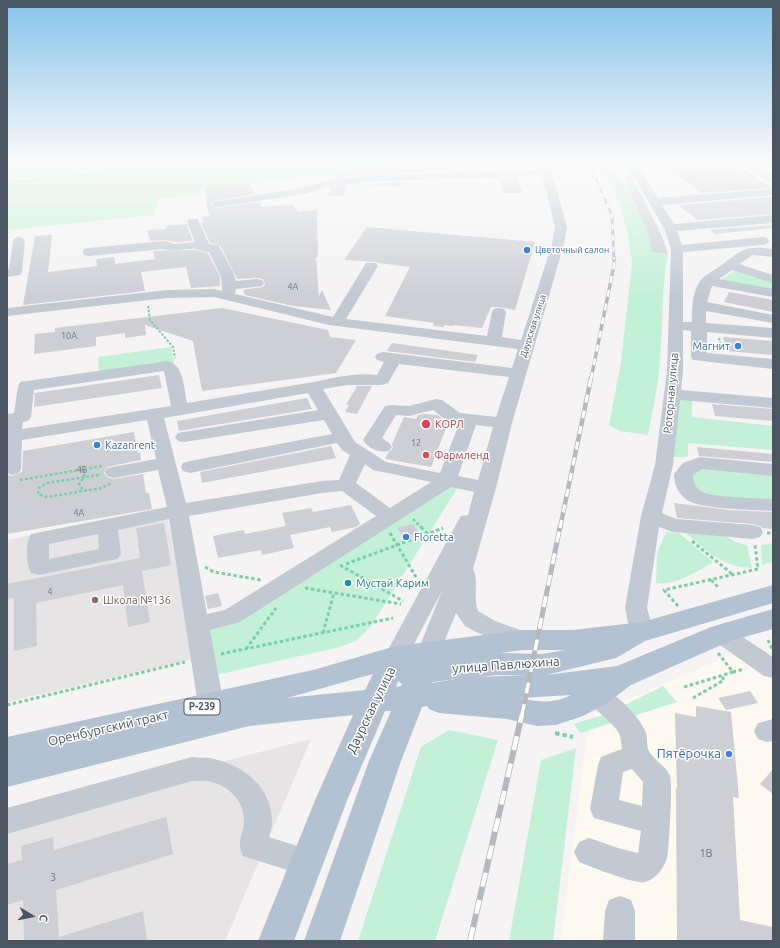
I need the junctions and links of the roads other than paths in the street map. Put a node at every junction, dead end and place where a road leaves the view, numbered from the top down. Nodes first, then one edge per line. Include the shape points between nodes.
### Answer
1 (555, 207) edge
2 (659, 207) edge
3 (773, 218) edge
4 (193, 222) dead end
5 (670, 228) junction
6 (773, 240) edge
7 (19, 241) dead end
8 (203, 245) junction
9 (677, 249) junction
10 (89, 252) dead end
11 (773, 254) edge
12 (730, 265) junction
13 (371, 266) dead end
14 (7, 273) edge
15 (253, 278) dead end
16 (773, 279) edge
17 (708, 281) junction
18 (229, 286) junction
19 (773, 293) edge
20 (699, 305) junction
21 (7, 312) edge
22 (499, 312) dead end
23 (773, 319) edge
24 (337, 322) junction
25 (676, 325) junction
26 (699, 327) junction
27 (773, 333) edge
28 (494, 341) junction
29 (527, 346) junction
30 (773, 364) edge
31 (517, 373) junction
32 (313, 387) junction
33 (672, 394) junction
34 (773, 403) edge
35 (180, 409) junction
36 (154, 414) junction
37 (328, 414) junction
38 (469, 420) junction
39 (502, 423) junction
40 (11, 425) edge
41 (184, 437) dead end
42 (342, 437) junction
43 (383, 447) dead end
44 (360, 454) junction
45 (166, 463) junction
46 (190, 467) dead end
47 (773, 470) edge
48 (114, 474) road end
49 (14, 475) road end
50 (447, 481) junction
51 (346, 485) junction
52 (486, 488) junction
53 (773, 505) edge
54 (178, 512) junction
55 (392, 516) junction
56 (652, 516) junction
57 (107, 525) dead end
58 (753, 532) dead end
59 (466, 558) junction
60 (773, 594) edge
61 (773, 620) edge
62 (198, 625) junction
63 (642, 632) junction
64 (722, 634) junction
65 (523, 640) junction
66 (396, 658) junction
67 (773, 669) edge
68 (420, 674) junction
69 (621, 677) junction
70 (598, 695) junction
71 (373, 701) junction
72 (211, 704) junction
73 (248, 714) joint
74 (7, 750) edge
75 (636, 755) junction
76 (7, 773) edge
77 (7, 821) edge
78 (655, 822) junction
79 (589, 852) dead end
80 (306, 862) junction
81 (620, 911) dead end
82 (271, 937) edge
83 (322, 941) edge
84 (619, 941) edge

1 - 29 street, Даурская улица via 561,228 558,244
2 - 5 street, Роторная улица
3 - 5 street
4 - 8 street
5 - 9 street, Роторная улица
6 - 9 street
7 - 14 street via 15,272
8 - 10 street via 174,248 164,245
8 - 18 street via 204,248 214,248
9 - 25 street, Роторная улица
11 - 12 street via 749,252
12 - 16 street
12 - 17 street
13 - 24 street
15 - 18 street
17 - 19 street
17 - 20 street via 699,298
18 - 21 street via 214,293 167,294
18 - 24 street
20 - 23 street
20 - 26 street
22 - 28 street
24 - 28 street
25 - 26 street
25 - 33 street, Роторная улица
26 - 27 street
26 - 30 street via 699,357
28 - 29 street
29 - 31 street, Даурская улица
31 - 32 street via 388,357 382,380 339,379
31 - 39 street, Даурская улица
32 - 35 street
32 - 37 street
33 - 34 street
33 - 56 street, Роторная улица via 664,465
35 - 36 street
35 - 40 street via 172,371 168,366 26,386 22,417
36 - 40 street
36 - 45 street
37 - 41 street
37 - 42 street
38 - 39 street
38 - 43 street via 455,418 436,404 409,411 391,410 372,440
38 - 50 street
39 - 52 street, Даурская улица
40 - 49 street
42 - 44 street via 348,446
42 - 46 street
44 - 50 street via 380,466
44 - 51 street
45 - 48 street
45 - 54 street
47 - 53 street via 700,463 690,467 683,474 684,485 696,497 712,501
50 - 52 street
50 - 55 street
51 - 54 street
51 - 55 street
52 - 59 street, Даурская улица
52 - 66 street, Даурская улица
54 - 57 street
54 - 62 street
55 - 62 street via 333,564 232,616
56 - 58 street via 673,525
56 - 63 street, Роторная улица via 636,608
59 - 65 street via 463,597 469,616 484,626
59 - 68 street, Даурская улица
60 - 63 main road, улица Павлюхина
61 - 64 main road, улица Павлюхина
62 - 72 street
63 - 65 main road, улица Павлюхина via 573,640
63 - 68 main road, улица Павлюхина via 606,651 560,662 542,665 497,664
64 - 67 street
64 - 69 main road, улица Павлюхина
65 - 68 main road, улица Павлюхина
66 - 68 main road, улица Павлюхина
66 - 71 main road, Даурская улица
66 - 72 main road, Оренбургский тракт / Р-239 via 313,681
68 - 69 main road, улица Павлюхина via 474,688 558,686
68 - 70 main road, улица Павлюхина via 476,705 507,707 537,714 556,713 573,708
68 - 71 main road, улица Павлюхина
68 - 83 main road, Даурская улица via 379,777
69 - 70 main road, улица Павлюхина
70 - 75 street via 633,733
71 - 73 main road, улица Павлюхина
71 - 80 main road, Даурская улица
72 - 74 main road, Оренбургский тракт / Р-239
73 - 76 main road, Оренбургский тракт / Р-239
75 - 78 street via 657,778
75 - 78 street via 611,765 604,809
77 - 80 street via 192,769 213,770 238,781 254,799 258,822 253,846
78 - 79 street via 652,858 644,868
80 - 82 main road, Даурская улица
81 - 84 street

